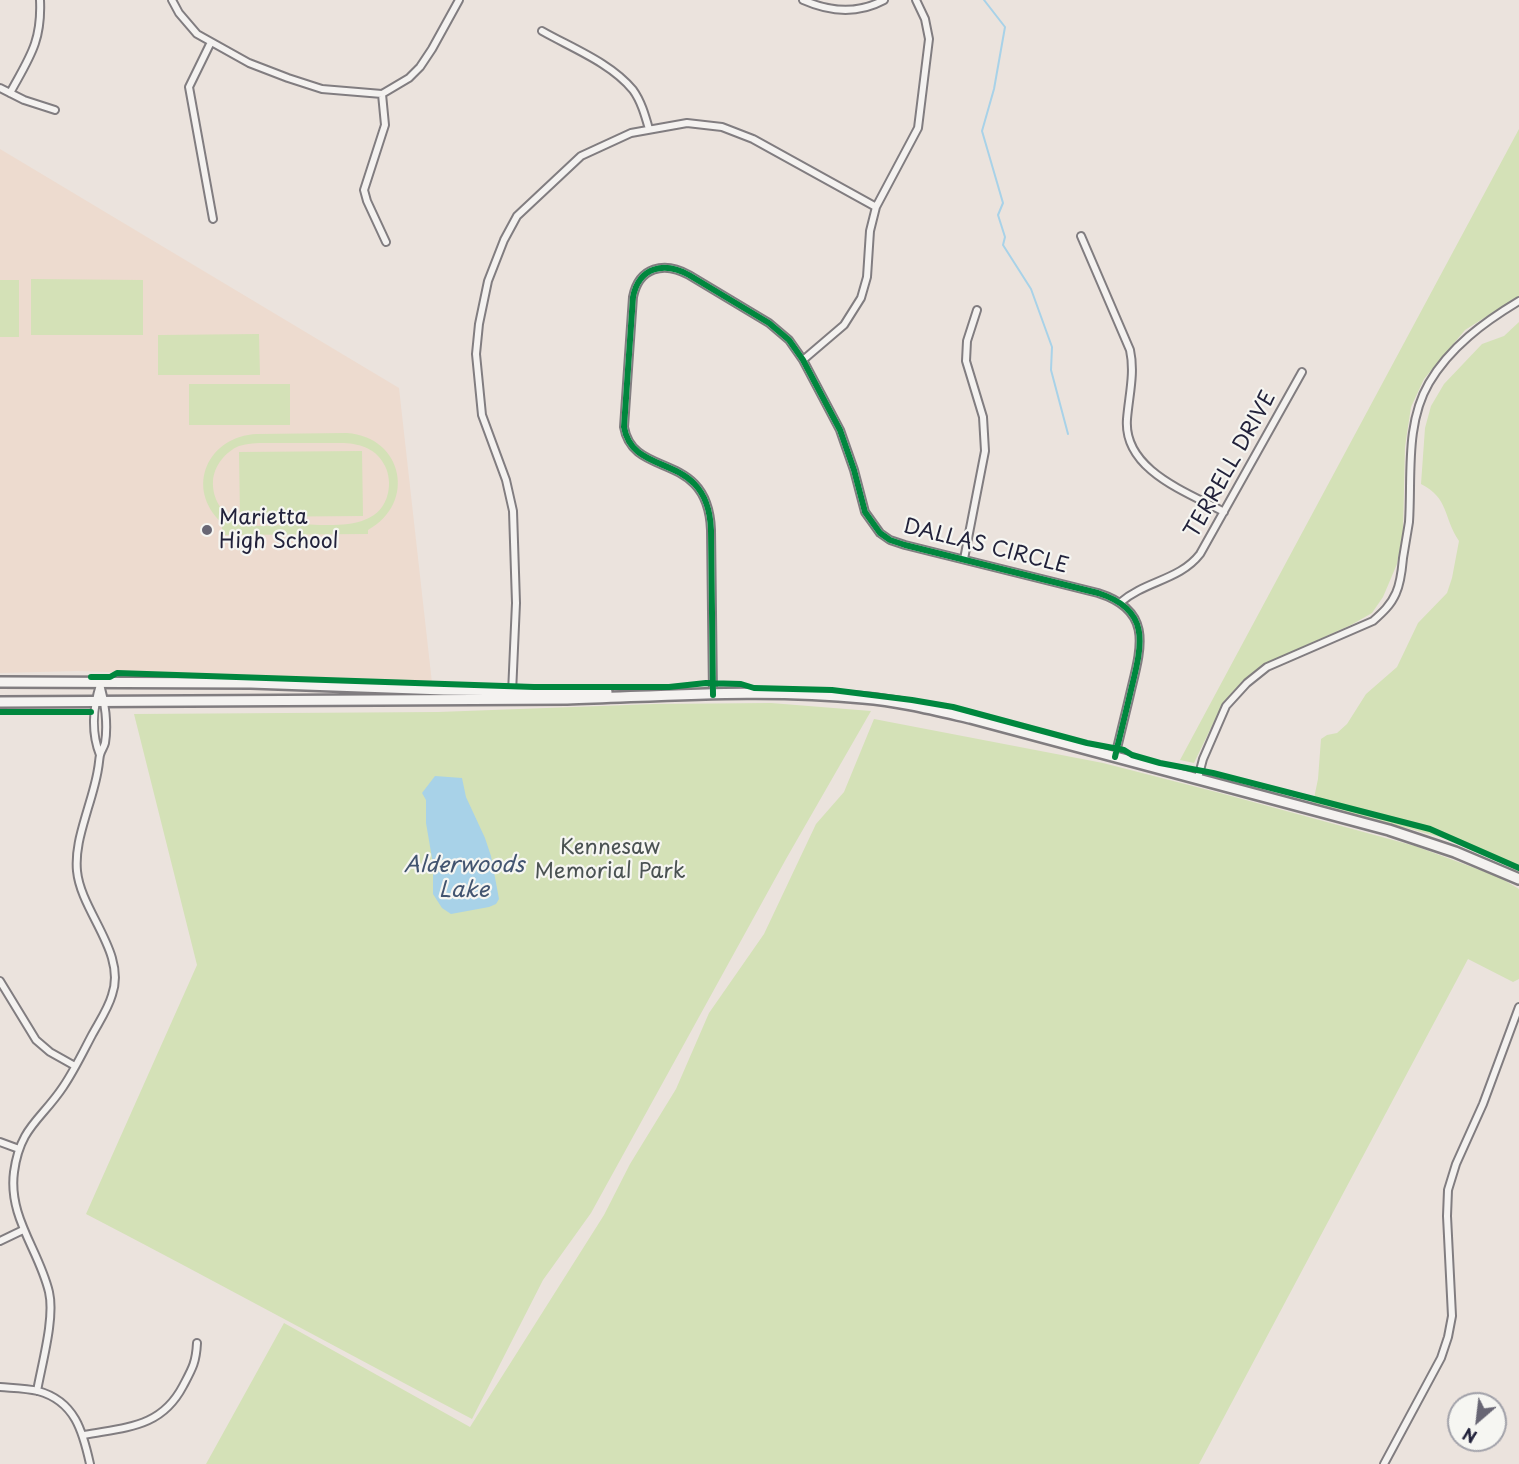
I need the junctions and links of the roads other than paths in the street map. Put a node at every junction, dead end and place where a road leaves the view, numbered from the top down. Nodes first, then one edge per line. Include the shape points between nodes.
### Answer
1 (40, 0) edge
2 (172, 0) edge
3 (459, 0) edge
4 (803, 0) edge
5 (884, 0) edge
6 (916, 0) edge
7 (542, 31) dead end
8 (211, 42) junction
9 (0, 88) edge
10 (10, 93) junction
11 (382, 94) junction
12 (55, 110) dead end
13 (649, 129) junction
14 (876, 207) junction
15 (213, 219) dead end
16 (1081, 236) dead end
17 (386, 242) dead end
18 (1519, 301) edge
19 (977, 310) dead end
20 (803, 360) junction
21 (1302, 372) dead end
22 (1224, 512) junction
23 (964, 559) junction
24 (1121, 602) junction
25 (0, 682) edge
26 (100, 684) junction
27 (512, 694) junction
28 (713, 695) junction
29 (100, 701) junction
30 (0, 702) edge
31 (1115, 757) junction
32 (1198, 778) junction
33 (1519, 879) edge
34 (0, 981) edge
35 (1519, 1007) edge
36 (75, 1066) junction
37 (0, 1142) edge
38 (19, 1149) junction
39 (23, 1230) junction
40 (0, 1241) edge
41 (197, 1343) dead end
42 (0, 1387) edge
43 (37, 1391) junction
44 (84, 1435) junction
45 (90, 1464) edge
46 (1384, 1464) edge

1 - 10 street via 39,34
2 - 8 street via 197,34
3 - 11 street via 420,67
4 - 5 street via 841,10 868,7
6 - 14 street via 928,39 918,128
7 - 13 street via 623,80 639,100
8 - 11 street via 249,63 322,89
8 - 15 street via 189,87
9 - 10 street
10 - 12 street
11 - 17 street via 385,125 364,190
13 - 14 street via 687,123 738,132
13 - 27 street via 581,156 527,205 504,240 488,281 476,339 476,372 482,415 513,510 516,603
14 - 20 street via 861,298 844,325
16 - 22 street via 1130,350 1133,368 1126,426 1129,442 1153,471
18 - 32 street via 1463,341 1428,384 1417,412 1411,454 1401,575 1387,608 1372,621 1267,667 1247,682 1226,706
19 - 23 street via 967,341 966,361 983,417 985,451
20 - 23 street, DALLAS CIRCLE via 845,442 863,505 875,527 897,542
20 - 28 street, DALLAS CIRCLE via 777,329 676,268 653,270 636,286 625,434 643,456 690,479 707,504 711,530
21 - 22 street, TERRELL DRIVE
22 - 24 street, TERRELL DRIVE via 1205,548 1192,563
23 - 24 street, DALLAS CIRCLE
24 - 31 street via 1136,624 1141,645
25 - 26 highway
26 - 27 highway via 251,683
26 - 29 street
27 - 28 highway
27 - 29 highway
28 - 31 highway via 810,694 892,701
29 - 30 highway
29 - 36 street via 95,742 100,755 79,839 77,869 84,897 113,960 115,987
31 - 32 highway
32 - 33 highway via 1406,835
34 - 36 street via 36,1040
35 - 46 street via 1448,1190 1452,1316 1448,1337 1441,1358
36 - 38 street
37 - 38 street
38 - 39 street via 13,1191
39 - 40 street
39 - 43 street via 46,1281 51,1305
41 - 44 street via 196,1362 165,1411 145,1423
42 - 43 street
43 - 44 street via 64,1406
44 - 45 street

